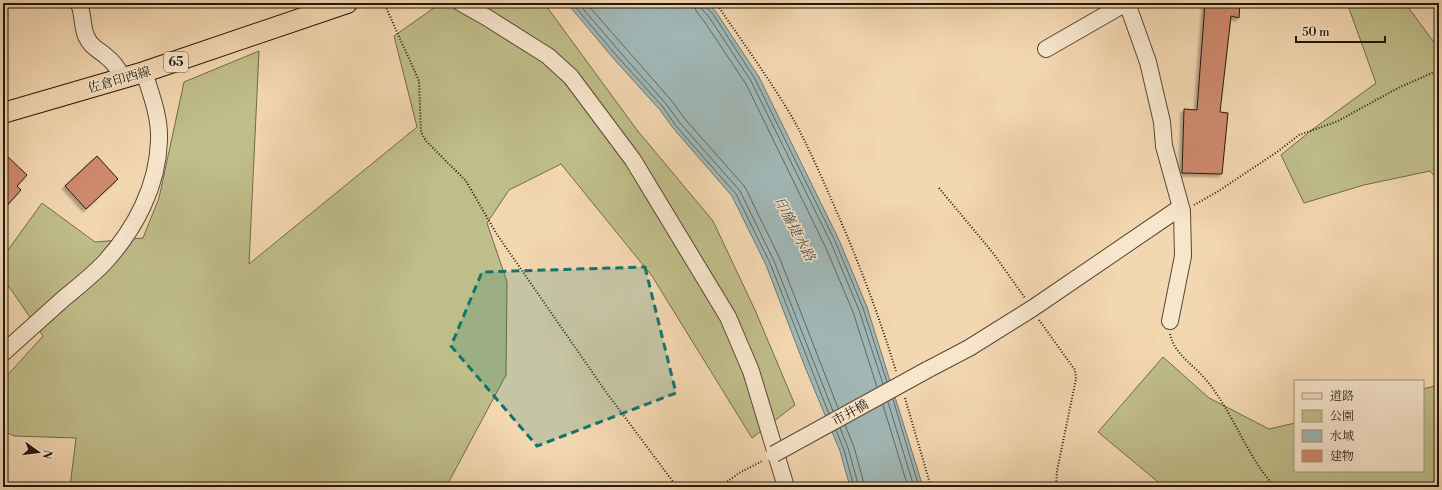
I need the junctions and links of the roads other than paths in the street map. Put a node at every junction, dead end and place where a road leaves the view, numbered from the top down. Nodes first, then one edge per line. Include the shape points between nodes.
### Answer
1 (78, 3) edge
2 (347, 3) edge
3 (461, 3) edge
4 (1126, 3) edge
5 (1046, 49) dead end
6 (144, 72) junction
7 (123, 78) junction
8 (3, 113) edge
9 (1182, 209) junction
10 (1170, 321) road end
11 (3, 353) edge
12 (774, 454) road end
13 (786, 487) edge

1 - 7 street via 91,46 108,57
2 - 6 main road, 佐倉印西線 / 65
3 - 13 street via 548,56 571,78 633,160 728,318 751,371
4 - 5 street
4 - 9 street via 1148,62 1162,122 1164,146
6 - 7 main road, 佐倉印西線 / 65
6 - 11 street via 157,119 158,158 153,179 136,220 104,263
7 - 8 main road, 佐倉印西線 / 65
9 - 10 street via 1183,256
9 - 12 street, 市井橋, bridge via 969,348

